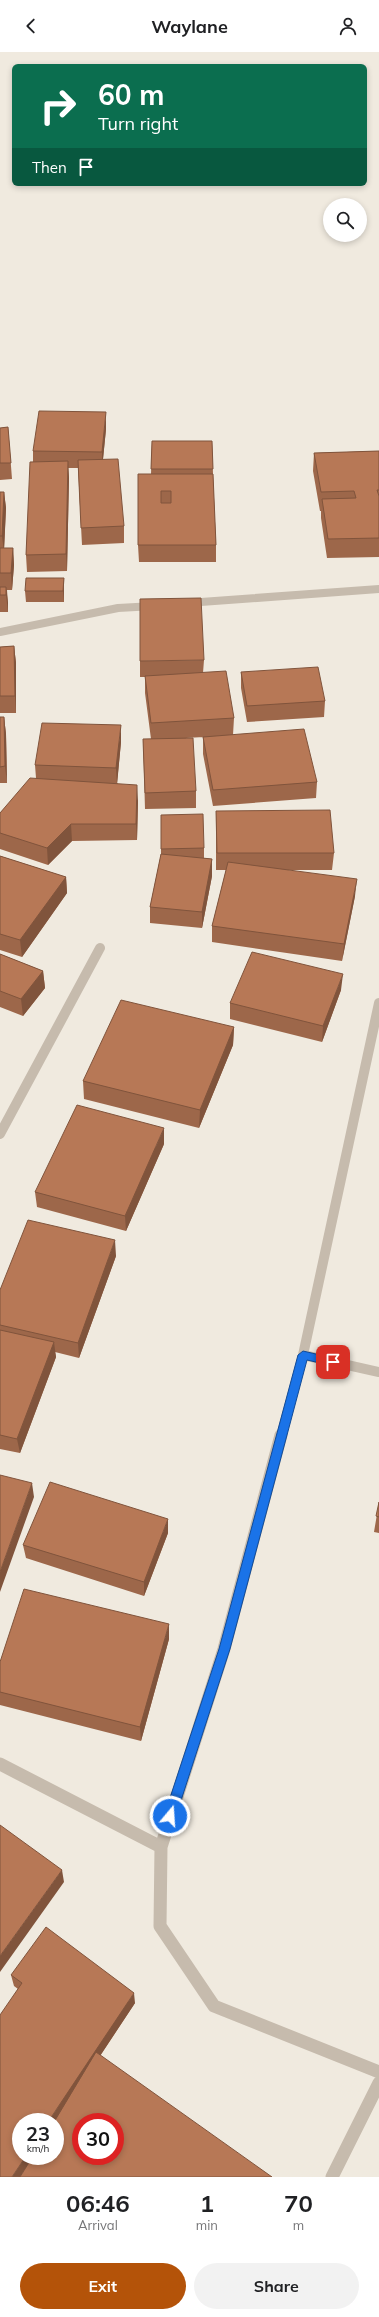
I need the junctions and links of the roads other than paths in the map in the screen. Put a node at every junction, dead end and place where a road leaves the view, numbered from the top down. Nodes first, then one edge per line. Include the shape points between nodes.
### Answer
1 (379, 589) edge
2 (182, 604) edge
3 (166, 605) edge
4 (0, 632) edge
5 (100, 948) dead end
6 (379, 1003) edge
7 (0, 1134) edge
8 (303, 1355) junction
9 (379, 1372) edge
10 (0, 1764) edge
11 (161, 1847) junction
12 (379, 2072) edge
13 (379, 2083) edge
14 (332, 2177) edge

1 - 2 street
3 - 4 street via 118,608
5 - 7 street
6 - 8 street
8 - 9 street
8 - 11 street via 224,1649
10 - 11 street
11 - 12 street via 160,1926 214,2006
13 - 14 street

